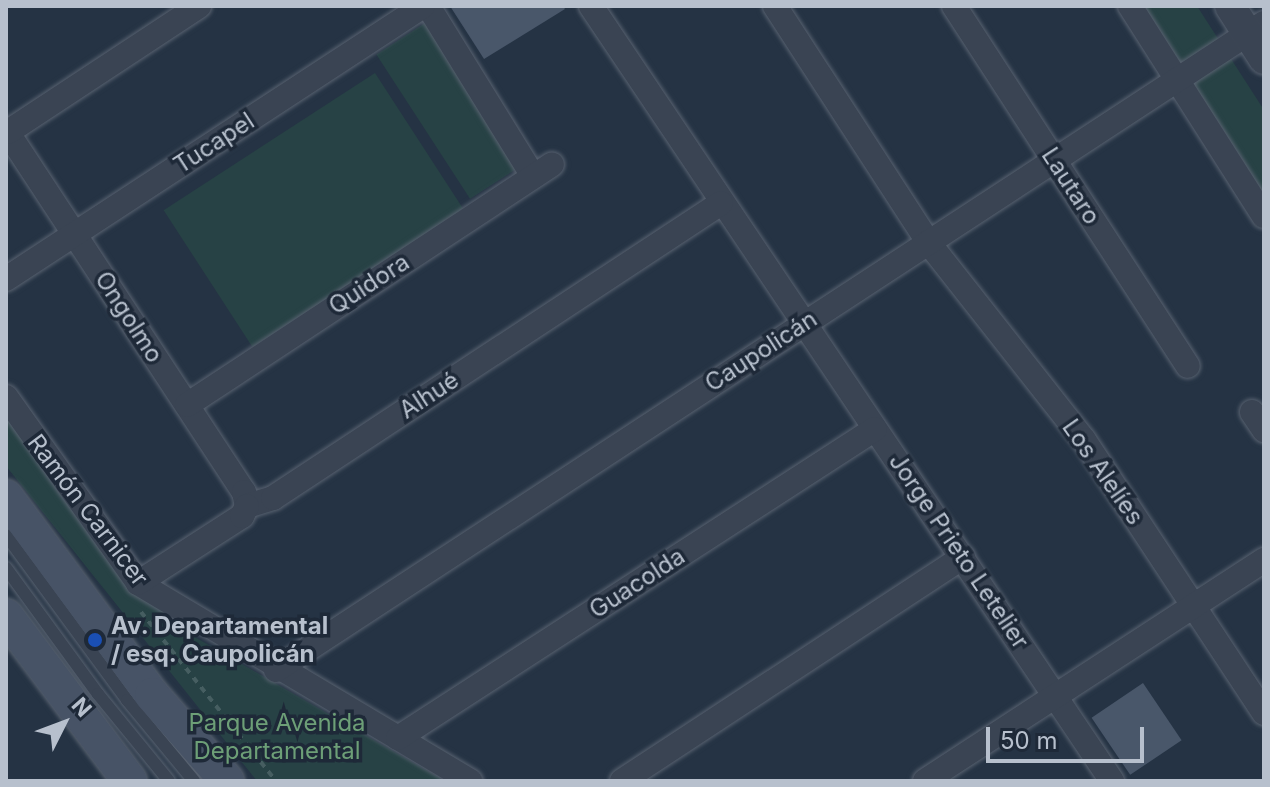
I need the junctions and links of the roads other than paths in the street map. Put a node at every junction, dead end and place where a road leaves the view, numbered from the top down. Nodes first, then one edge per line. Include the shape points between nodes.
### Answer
1 (199, 6) edge
2 (425, 6) edge
3 (591, 6) edge
4 (775, 6) edge
5 (954, 6) edge
6 (1130, 6) edge
7 (1230, 6) edge
8 (1256, 28) edge
9 (1264, 59) edge
10 (1177, 80) junction
11 (7, 131) edge
12 (1054, 160) junction
13 (721, 203) junction
14 (1264, 216) edge
15 (75, 234) junction
16 (928, 242) junction
17 (6, 279) edge
18 (801, 325) junction
19 (1188, 366) dead end
20 (6, 397) edge
21 (187, 405) junction
22 (875, 429) junction
23 (247, 506) junction
24 (8, 514) edge
25 (963, 557) junction
26 (1264, 560) edge
27 (6, 568) edge
28 (136, 594) junction
29 (1193, 606) junction
30 (6, 616) edge
31 (276, 670) junction
32 (1056, 696) junction
33 (1264, 713) edge
34 (398, 738) junction
35 (932, 779) edge
36 (130, 781) edge
37 (169, 781) edge
38 (194, 781) edge
39 (227, 781) edge
40 (470, 781) edge
41 (622, 781) edge
42 (1112, 781) edge

1 - 11 street
2 - 15 street, Tucapel
2 - 21 street, Quidora via 543,170
3 - 13 street, Jorge Prieto Letelier
4 - 16 street, Los Alelíes
5 - 12 street, Lautaro
6 - 10 street
7 - 8 street
8 - 9 street
8 - 10 street, Caupolicán
10 - 12 street, Caupolicán
10 - 14 street
11 - 15 street, Ongolmo
12 - 16 street, Caupolicán
12 - 19 street, Lautaro
13 - 18 street, Jorge Prieto Letelier
13 - 23 street, Alhué via 273,498
15 - 17 street, Tucapel
15 - 21 street, Ongolmo
16 - 18 street, Caupolicán
16 - 29 street, Los Alelíes via 1084,440
18 - 22 street, Jorge Prieto Letelier
18 - 31 street, Caupolicán
20 - 28 street, Ramón Carnicer
21 - 23 street, Ongolmo via 244,492
22 - 25 street, Jorge Prieto Letelier
22 - 34 street, Guacolda
23 - 28 street, Alhué via 242,516
24 - 38 lane via 127,700
24 - 39 main road
25 - 32 street, Jorge Prieto Letelier
25 - 41 street
26 - 29 street
27 - 37 lane
28 - 31 street, Ramón Carnicer
29 - 32 street
29 - 33 street, Los Alelíes
30 - 36 main road
31 - 34 street, Ramón Carnicer
32 - 35 street
32 - 42 street, Jorge Prieto Letelier
34 - 40 street, Ramón Carnicer

